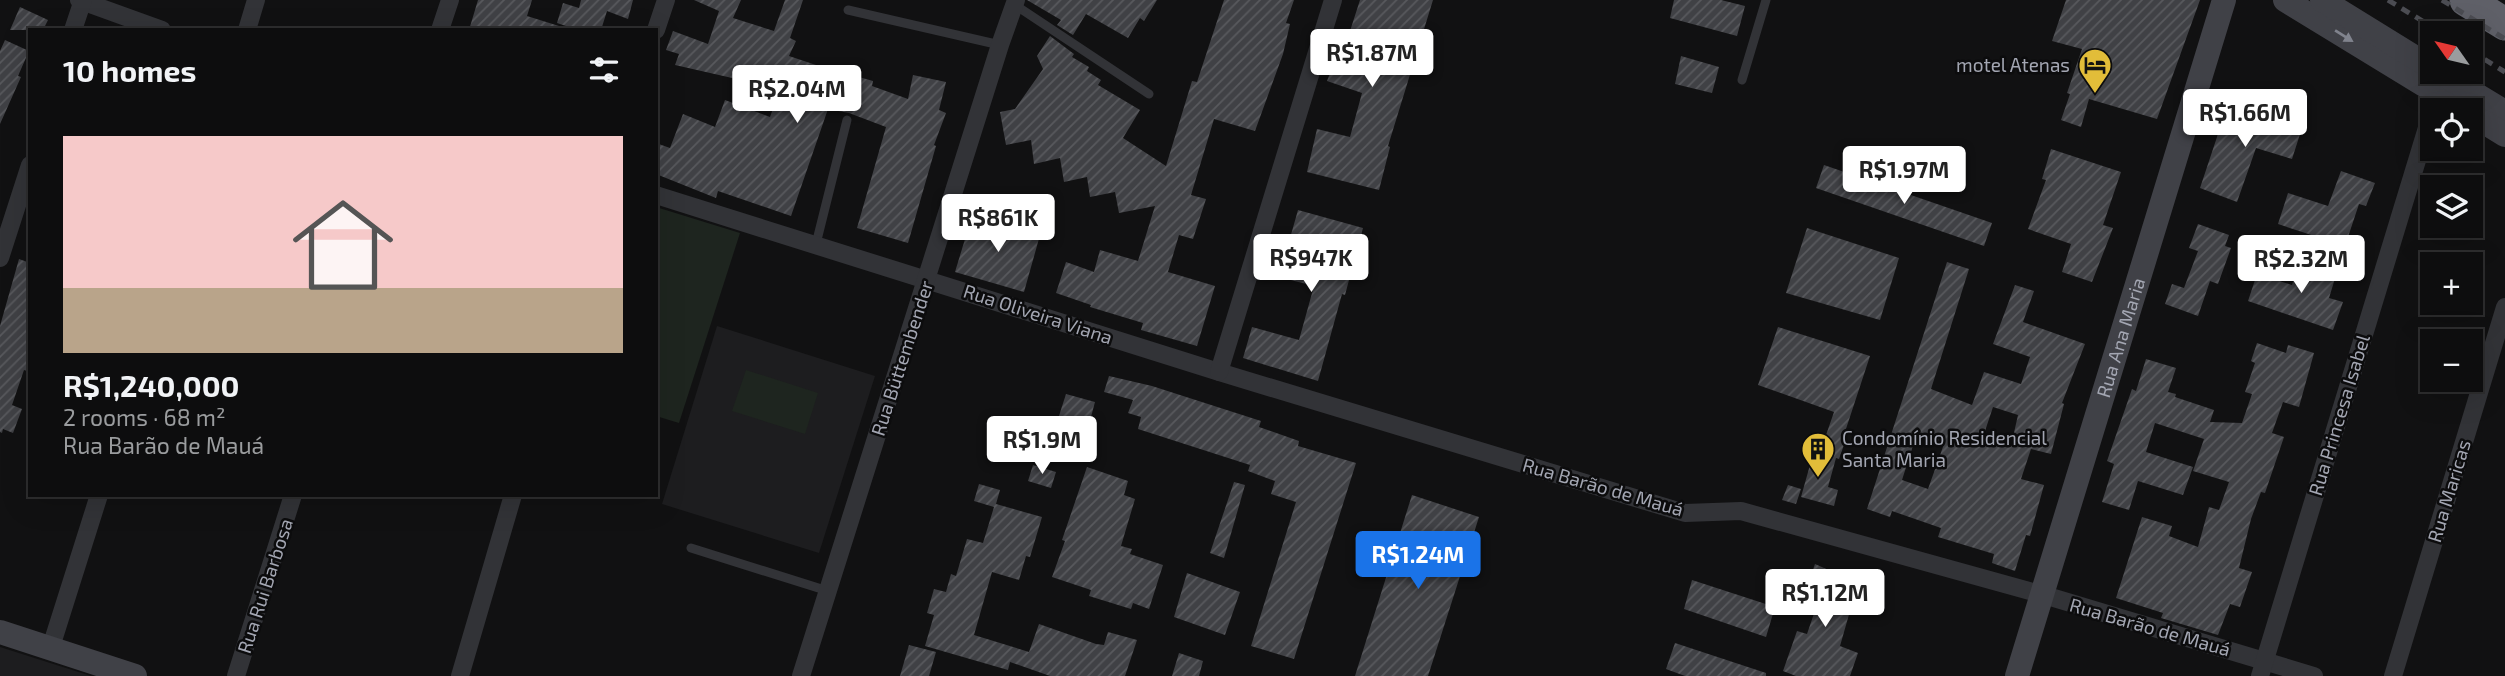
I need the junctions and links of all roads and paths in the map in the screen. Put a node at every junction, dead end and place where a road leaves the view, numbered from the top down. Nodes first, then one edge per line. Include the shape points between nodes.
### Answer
1 (81, 0) edge
2 (256, 0) edge
3 (450, 0) edge
4 (666, 0) edge
5 (1333, 0) edge
6 (1766, 0) edge
7 (2224, 0) edge
8 (2285, 0) edge
9 (2322, 0) edge
10 (2466, 0) edge
11 (1016, 2) edge
12 (848, 10) dead end
13 (2505, 24) edge
14 (74, 28) edge
15 (157, 28) edge
16 (248, 28) edge
17 (441, 28) edge
18 (657, 28) edge
19 (1000, 45) junction
20 (2420, 65) edge
21 (2420, 68) edge
22 (1742, 80) dead end
23 (2436, 84) edge
24 (2444, 84) edge
25 (2451, 84) edge
26 (1149, 94) dead end
27 (2455, 98) edge
28 (2505, 113) edge
29 (847, 120) dead end
30 (2483, 121) edge
31 (2505, 135) edge
32 (28, 171) edge
33 (658, 196) edge
34 (816, 244) junction
35 (0, 257) edge
36 (928, 279) junction
37 (2505, 307) edge
38 (1219, 372) junction
39 (98, 497) edge
40 (292, 497) edge
41 (512, 497) edge
42 (691, 548) dead end
43 (828, 592) junction
44 (2044, 595) junction
45 (0, 632) edge
46 (50, 650) junction
47 (2263, 668) edge
48 (135, 676) edge
49 (236, 676) edge
50 (460, 676) edge
51 (802, 676) edge
52 (2017, 676) edge
53 (2314, 676) edge
54 (2393, 676) edge

1 - 14 street
1 - 15 street
2 - 16 street
3 - 17 street
4 - 18 street
5 - 38 street
6 - 22 lane
7 - 44 street, Rua Ana Maria
8 -> 21 street
9 - 20 street
10 - 13 highway
11 - 19 street, Rua Büttembender
11 - 26 lane
12 - 19 lane
19 - 36 street, Rua Büttembender
23 - 47 street, Rua Princesa Isabel
24 - 27 street
25 - 28 street
29 - 34 lane
30 - 31 street
32 - 35 street
33 - 34 street, Rua Oliveira Viana
34 - 36 street, Rua Oliveira Viana
36 - 38 street, Rua Oliveira Viana
36 - 43 street, Rua Büttembender
37 - 54 street, Rua Maricas
38 - 44 street, Rua Barão de Mauá via 1685,513 1741,511
39 - 46 street
40 - 49 street, Rua Rui Barbosa
41 - 50 street
42 - 43 lane
43 - 51 street, Rua Büttembender
44 - 47 street, Rua Barão de Mauá
44 - 52 street, Rua Ana Maria
45 - 46 street
46 - 48 street
47 - 53 street, Rua Barão de Mauá

